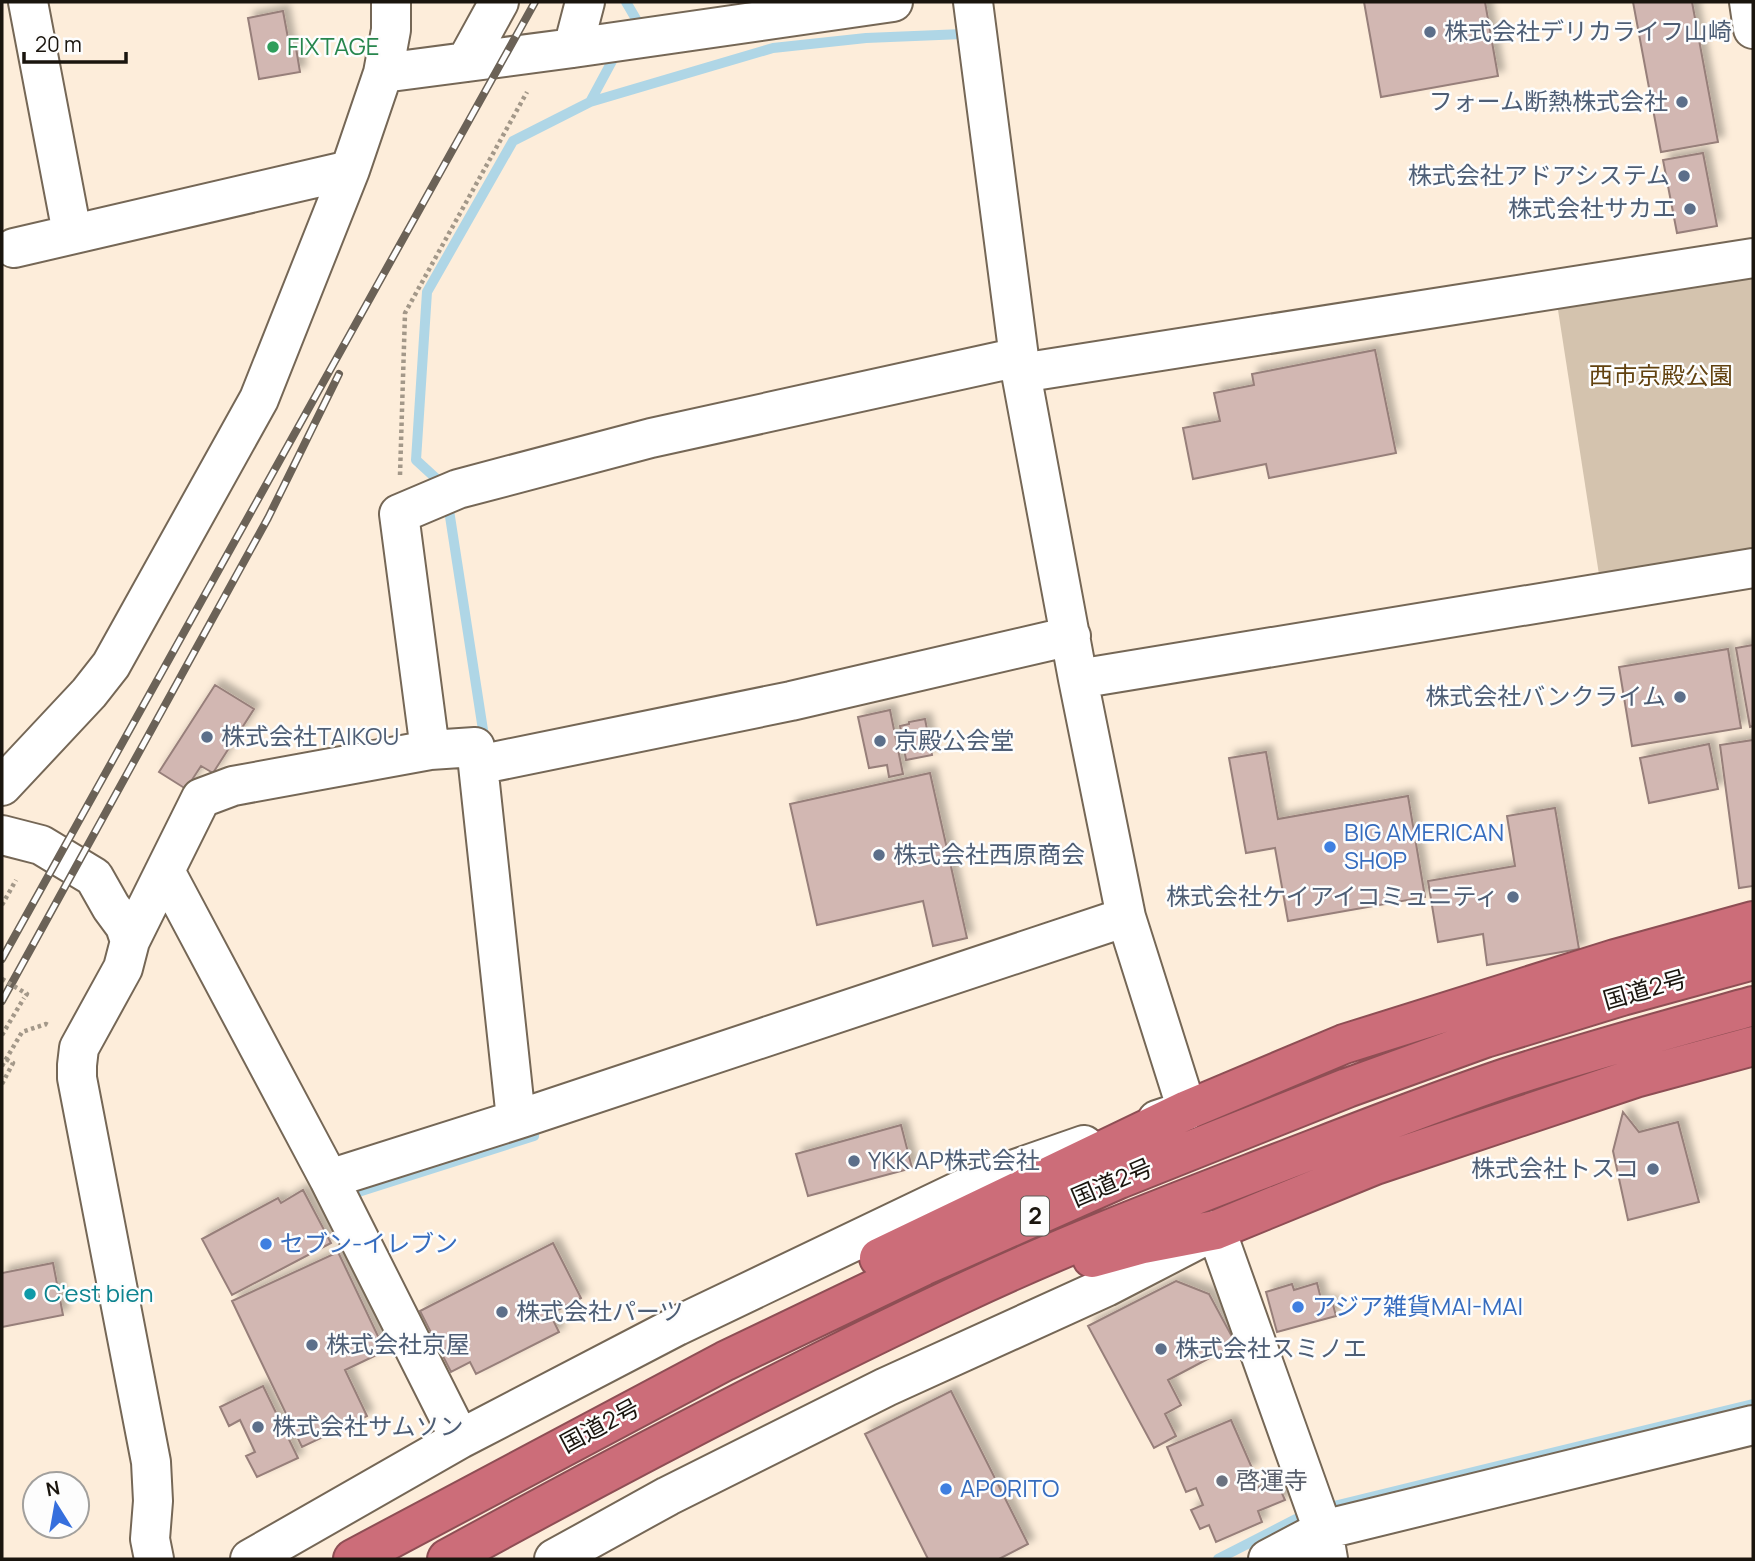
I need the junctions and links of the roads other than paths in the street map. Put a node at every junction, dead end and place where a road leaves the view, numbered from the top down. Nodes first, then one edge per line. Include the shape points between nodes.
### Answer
1 (28, 2) edge
2 (391, 2) edge
3 (499, 2) edge
4 (585, 2) edge
5 (893, 2) edge
6 (973, 2) edge
7 (1749, 2) edge
8 (1753, 29) edge
9 (592, 45) junction
10 (466, 62) junction
11 (383, 73) junction
12 (350, 170) junction
13 (72, 233) junction
14 (14, 248) dead end
15 (1753, 258) edge
16 (1020, 365) junction
17 (1753, 569) edge
18 (1071, 636) junction
19 (1078, 679) junction
20 (430, 750) junction
21 (486, 763) junction
22 (2, 786) edge
23 (2, 835) edge
24 (165, 871) junction
25 (1126, 917) junction
26 (1753, 921) edge
27 (130, 941) junction
28 (1753, 960) edge
29 (1753, 1006) edge
30 (1753, 1046) edge
31 (1186, 1110) junction
32 (526, 1116) junction
33 (329, 1179) junction
34 (1216, 1230) junction
35 (965, 1292) junction
36 (1753, 1425) edge
37 (460, 1439) junction
38 (522, 1468) junction
39 (1321, 1529) edge
40 (154, 1559) edge
41 (250, 1559) edge
42 (353, 1559) edge
43 (447, 1559) edge
44 (554, 1559) edge
45 (1268, 1559) edge

1 - 13 street
2 - 11 street
3 - 10 street
4 - 9 street
5 - 9 street
6 - 16 street
7 - 8 street
9 - 10 street
10 - 11 street
11 - 12 street
12 - 13 street
12 - 22 street via 259,399 118,652 89,693
13 - 14 street
15 - 16 street
16 - 18 street
16 - 20 street via 651,438 447,494 399,514
17 - 19 street
18 - 19 street
18 - 21 street via 791,701
19 - 25 street
20 - 21 street via 475,747
20 - 24 street via 233,786 201,798
21 - 32 street
23 - 27 street via 41,845 94,877
24 - 27 street
24 - 33 street
25 - 31 street
25 - 32 street
26 - 31 highway via 1344,1044
27 - 40 street via 123,968 79,1048 77,1079 151,1462
28 - 38 highway, 国道2号 / 2 via 1485,1038 1119,1179 724,1360
29 - 35 highway, 国道2号 / 2 via 1505,1079 1361,1131 1145,1214
30 - 34 highway via 1635,1078 1375,1165
31 - 37 street via 978,1182 677,1326
31 - 38 highway via 712,1338
32 - 33 street
33 - 37 street
34 - 35 highway via 1143,1244
34 - 39 street
34 - 44 street via 1106,1287 886,1387
35 - 43 highway, 国道2号 / 2 via 784,1380
36 - 39 street
37 - 41 street
38 - 42 highway, 国道2号 / 2
39 - 45 street

